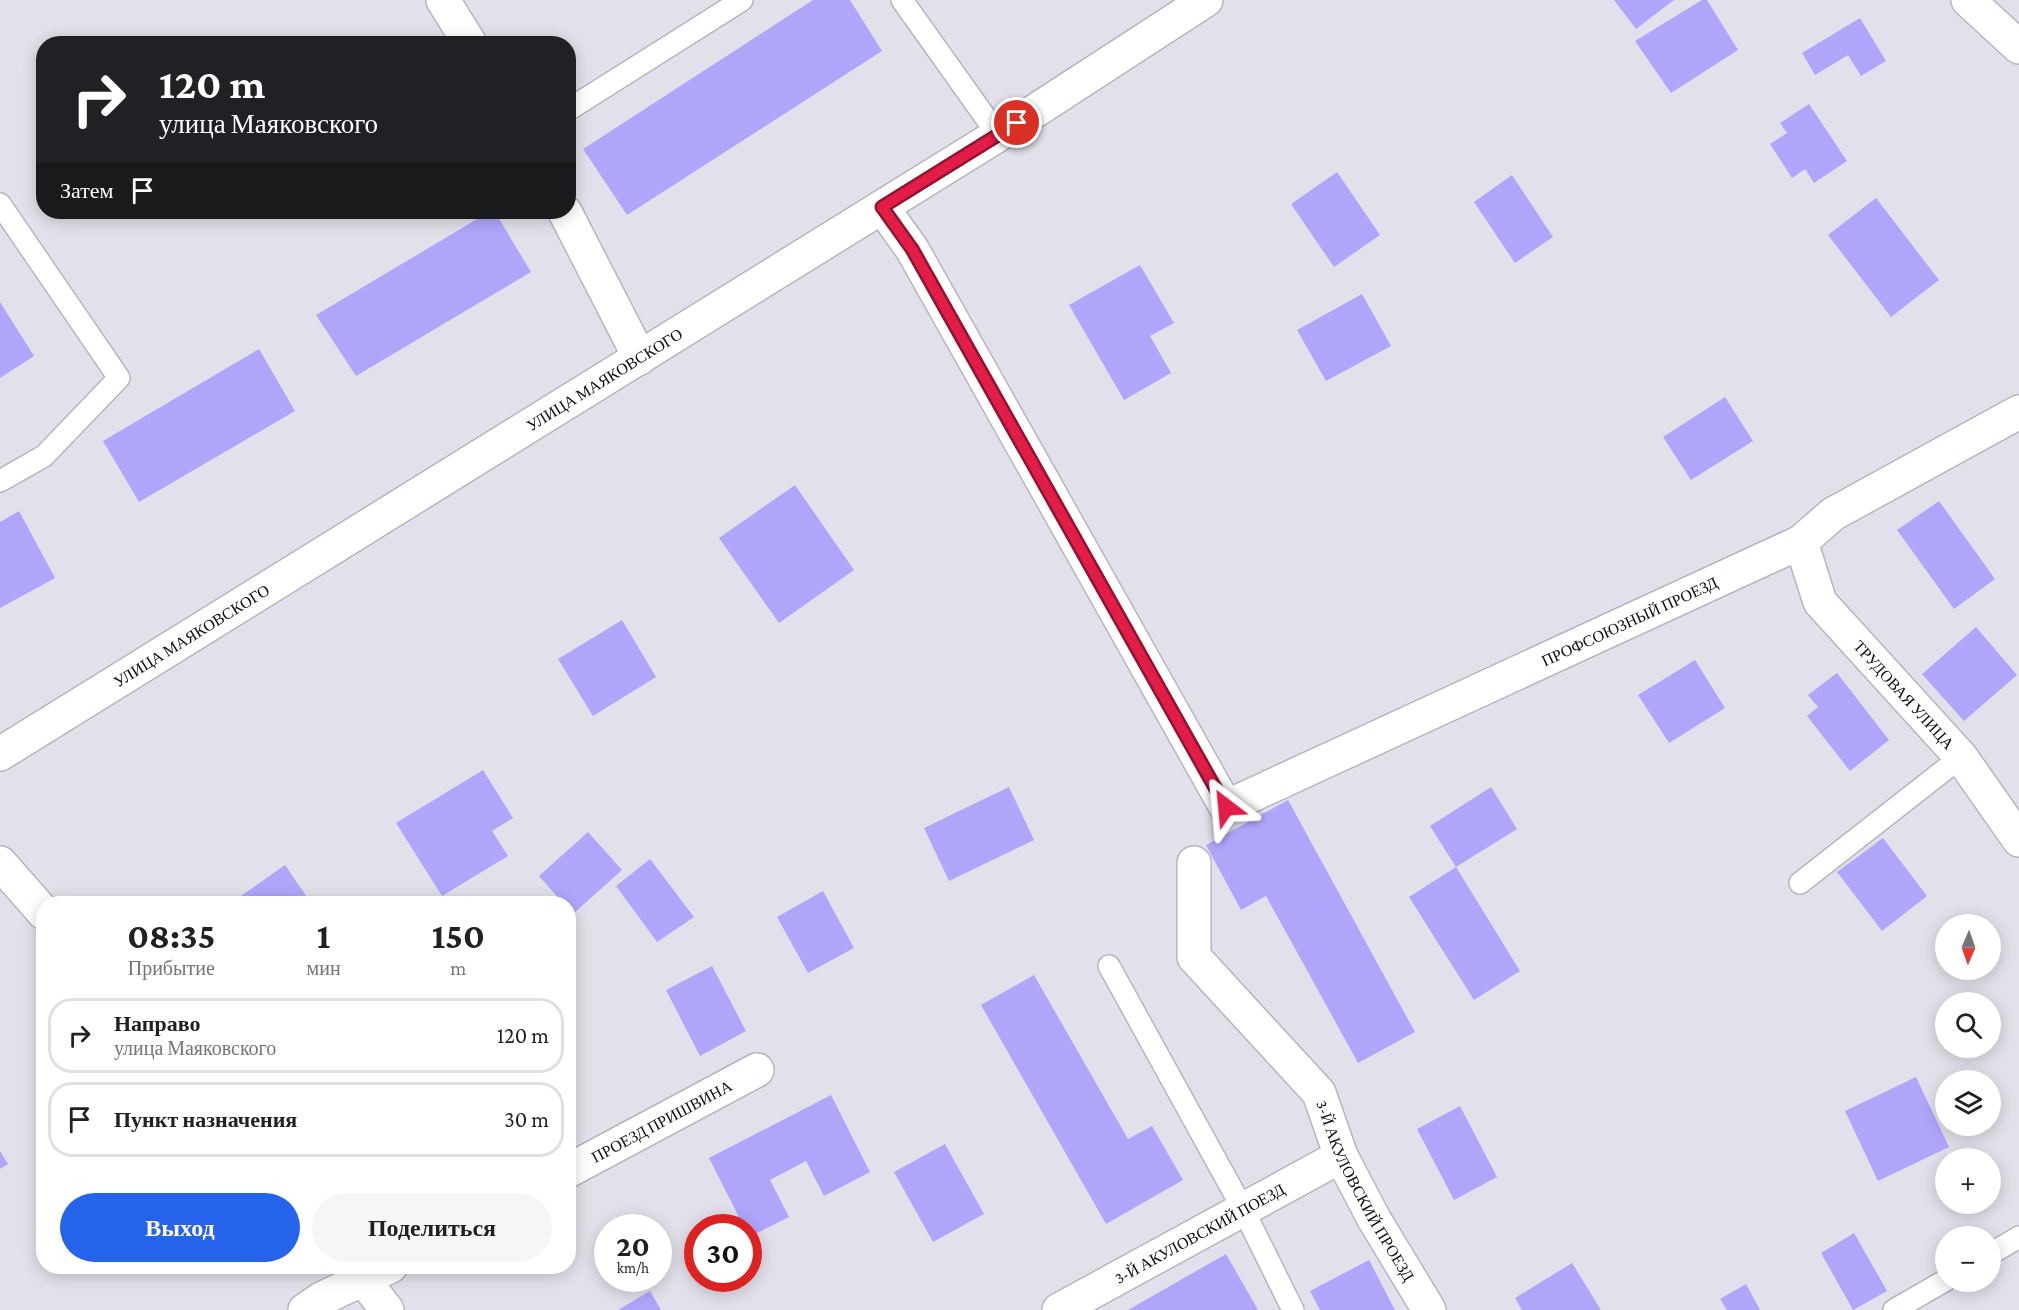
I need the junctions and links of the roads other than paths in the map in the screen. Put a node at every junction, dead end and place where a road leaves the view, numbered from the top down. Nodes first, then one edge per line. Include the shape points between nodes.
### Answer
1 (443, 0) edge
2 (742, 0) edge
3 (902, 0) edge
4 (1206, 0) edge
5 (1968, 0) edge
6 (465, 36) edge
7 (2019, 47) edge
8 (576, 105) edge
9 (998, 135) junction
10 (0, 204) edge
11 (882, 207) junction
12 (569, 219) edge
13 (639, 358) junction
14 (2019, 412) edge
15 (0, 481) edge
16 (1801, 542) junction
17 (0, 754) edge
18 (1961, 757) junction
19 (2019, 840) edge
20 (0, 863) edge
21 (1194, 863) dead end
22 (1800, 883) dead end
23 (36, 904) edge
24 (1109, 966) dead end
25 (757, 1070) dead end
26 (1341, 1156) junction
27 (576, 1167) edge
28 (1243, 1209) junction
29 (2019, 1237) edge
30 (2001, 1248) edge
31 (362, 1274) edge
32 (371, 1274) edge
33 (1935, 1286) edge
34 (305, 1310) edge
35 (387, 1310) edge
36 (1059, 1310) edge
37 (1293, 1310) edge
38 (1430, 1310) edge
39 (1894, 1310) edge

1 - 6 street
2 - 8 lane
3 - 9 lane
4 - 9 street, УЛИЦА МАЯКОВСКОГО
5 - 7 street
9 - 11 street, УЛИЦА МАЯКОВСКОГО
10 - 15 lane via 119,378 44,456
11 - 13 street, УЛИЦА МАЯКОВСКОГО
11 - 16 street, ПРОФСОЮЗНЫЙ ПРОЕЗД via 912,249 1226,807
12 - 13 street
13 - 17 street, УЛИЦА МАЯКОВСКОГО
14 - 16 street, ПРОФСОЮЗНЫЙ ПРОЕЗД via 1833,514
16 - 18 street, ТРУДОВАЯ УЛИЦА via 1820,602
18 - 19 street, ТРУДОВАЯ УЛИЦА
18 - 22 lane
20 - 23 street
21 - 26 street, 3-Й АКУЛОВСКИЙ ПРОЕЗД via 1194,957 1319,1093
24 - 28 lane
25 - 27 street, ПРОЕЗД ПРИШВИНА
26 - 28 street, 3-Й АКУЛОВСКИЙ ПОЕЗД
26 - 38 street, 3-Й АКУЛОВСКИЙ ПРОЕЗД via 1374,1220
28 - 36 street, 3-Й АКУЛОВСКИЙ ПОЕЗД
28 - 37 lane
29 - 30 lane
31 - 34 street
32 - 35 street
33 - 39 lane

